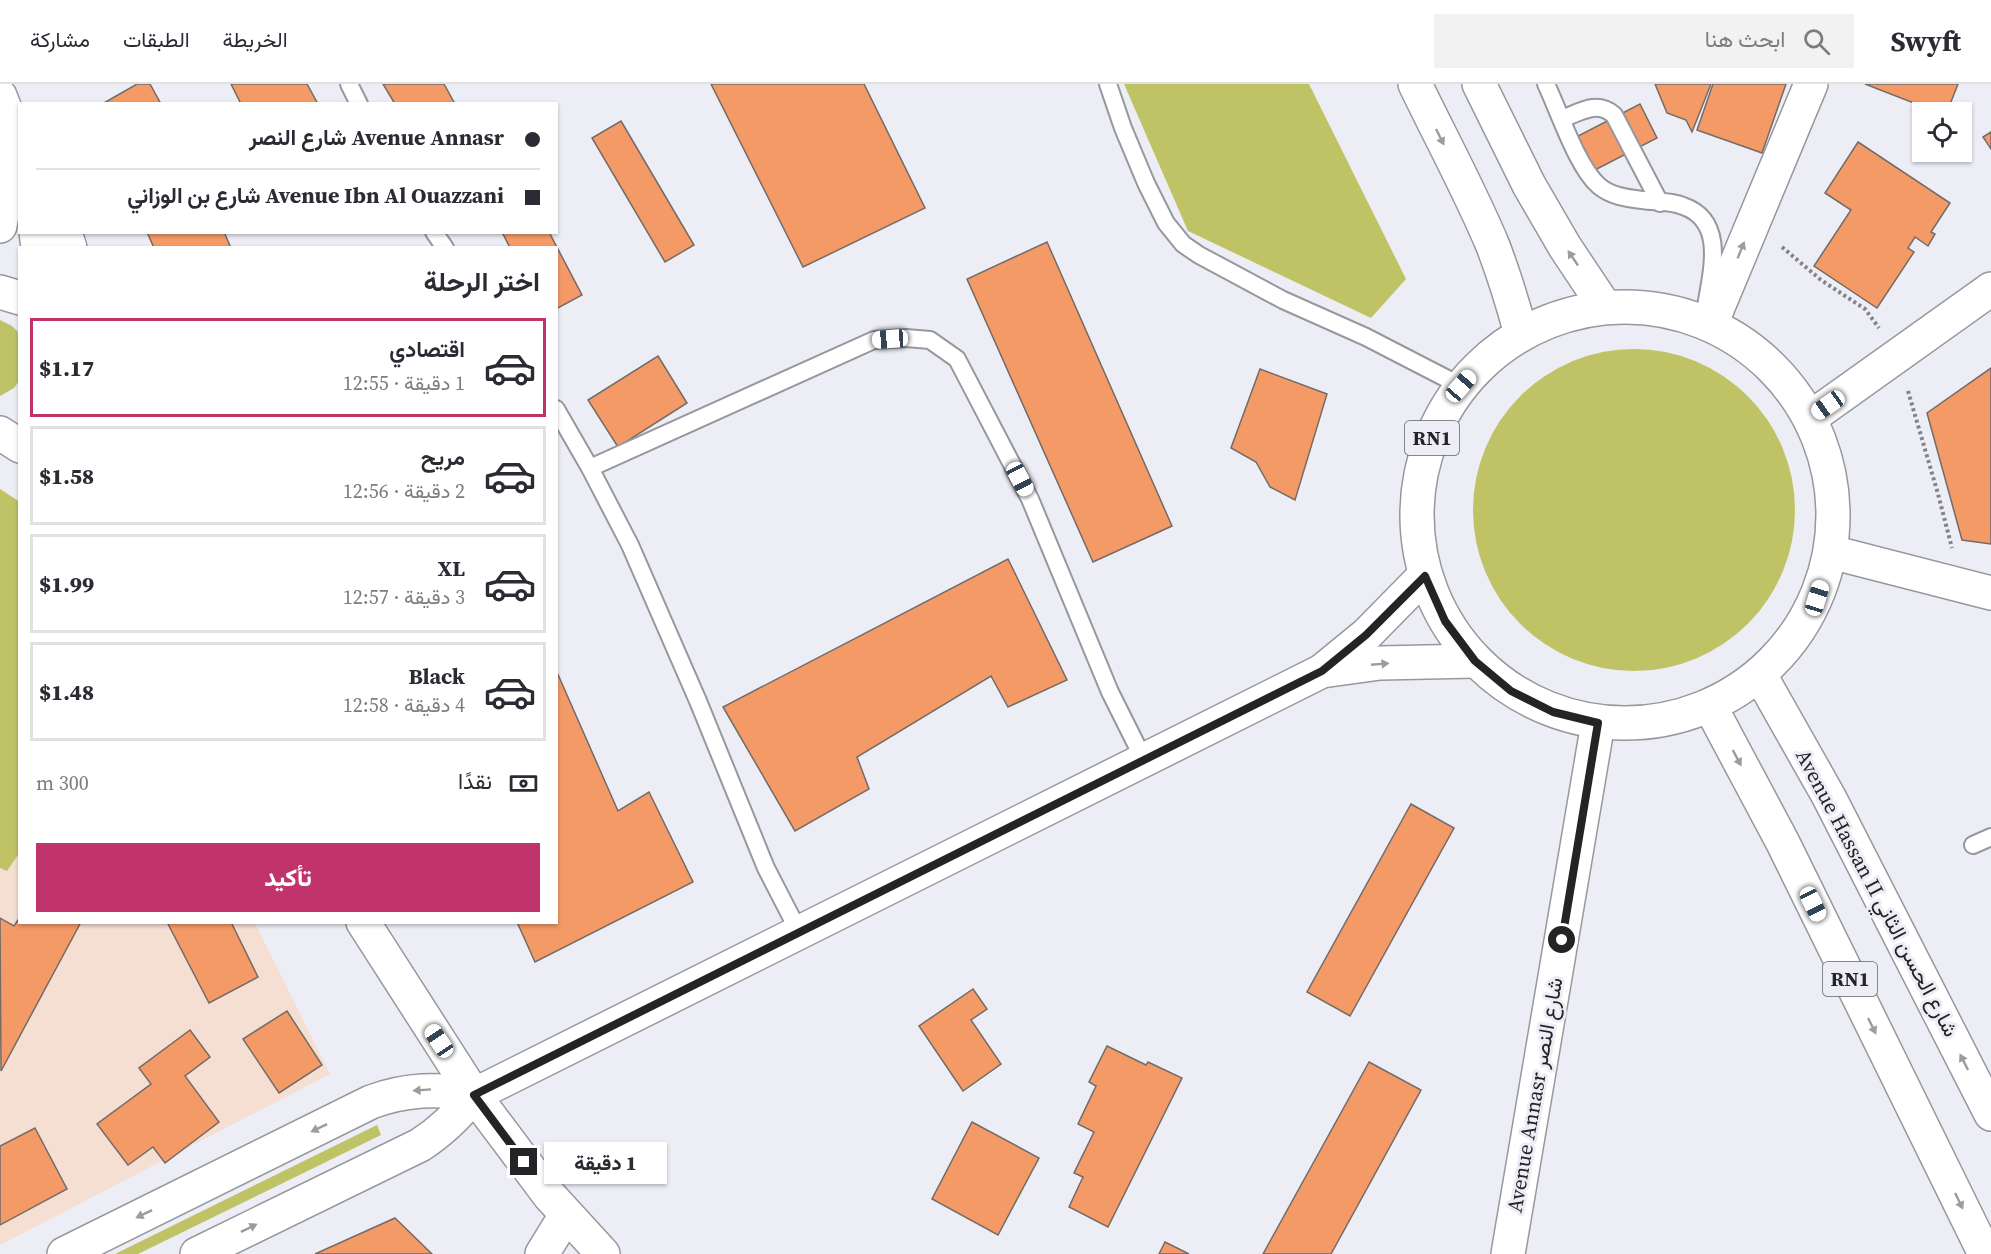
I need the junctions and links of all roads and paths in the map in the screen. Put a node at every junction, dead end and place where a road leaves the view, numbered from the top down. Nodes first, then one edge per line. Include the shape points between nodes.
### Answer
1 (349, 84) edge
2 (1108, 84) edge
3 (1415, 84) edge
4 (1479, 84) edge
5 (1546, 84) edge
6 (1811, 84) edge
7 (0, 87) edge
8 (0, 96) edge
9 (358, 102) edge
10 (18, 109) edge
11 (1562, 119) junction
12 (0, 140) edge
13 (18, 142) edge
14 (1660, 203) junction
15 (0, 226) edge
16 (1991, 289) edge
17 (0, 292) edge
18 (18, 297) edge
19 (1605, 307) junction
20 (1708, 322) junction
21 (1521, 334) junction
22 (1461, 386) junction
23 (558, 412) edge
24 (18, 417) edge
25 (1810, 418) junction
26 (0, 423) edge
27 (0, 433) edge
28 (18, 445) edge
29 (590, 468) junction
30 (1831, 552) junction
31 (1425, 576) junction
32 (1991, 593) edge
33 (1475, 661) junction
34 (1322, 671) junction
35 (1760, 675) junction
36 (1710, 706) junction
37 (1598, 723) junction
38 (1144, 760) junction
39 (1991, 837) edge
40 (1973, 845) dead end
41 (364, 924) edge
42 (387, 924) edge
43 (799, 932) junction
44 (404, 987) junction
45 (474, 1095) junction
46 (1991, 1114) edge
47 (566, 1215) junction
48 (64, 1254) edge
49 (197, 1254) edge
50 (542, 1254) edge
51 (603, 1254) edge
52 (1508, 1254) edge
53 (1985, 1254) edge

1 - 9 lane
2 - 22 lane via 1151,193 1166,223 1183,244 1283,300
3 -> 21 main road via 1493,247
19 -> 4 main road via 1529,184
5 - 11 lane
20 -> 6 main road
7 - 10 main road
8 - 13 main road
11 - 14 lane via 1583,166 1600,187 1623,198
11 - 14 lane via 1591,107 1610,111
12 - 15 main road via 4,186
14 - 20 lane via 1683,205 1695,212 1712,235
16 - 25 main road
17 - 18 main road
19 - 20 main road, RN1 via 1641,306
19 - 21 main road, RN1 via 1576,312
20 - 25 main road, RN1 via 1751,348 1785,379
21 - 22 main road, RN1 via 1497,350
22 - 31 main road, RN1 via 1433,434 1420,480 1417,528
23 - 29 lane
24 - 26 main road
25 - 30 main road, RN1 via 1827,460 1834,506
27 - 28 main road
29 - 38 lane via 874,340 930,340 957,360 1030,499 1110,692
29 - 43 lane via 661,613 766,868
30 - 32 main road
30 - 35 main road, RN1 via 1817,598 1805,619 1793,639
31 - 33 main road, RN1 via 1445,621
31 - 34 main road via 1366,635
34 -> 33 main road via 1401,662
33 - 37 main road, RN1 via 1511,691 1553,712
34 - 38 main road
35 - 36 main road, RN1
46 -> 35 main road, Avenue Hassan II شارع الحسن الثاني via 1829,797
36 - 37 main road, RN1 via 1674,719 1637,724
36 -> 53 main road, RN1 via 1783,843
37 - 52 main road, Avenue Annasr شارع النصر
38 - 43 main road
39 - 40 lane
41 - 44 main road
42 - 44 main road
43 - 45 main road
44 - 45 main road
45 - 47 main road
45 -> 48 main road via 433,1089 371,1102
49 -> 45 main road via 420,1145 441,1131
47 - 50 main road
47 - 51 main road

